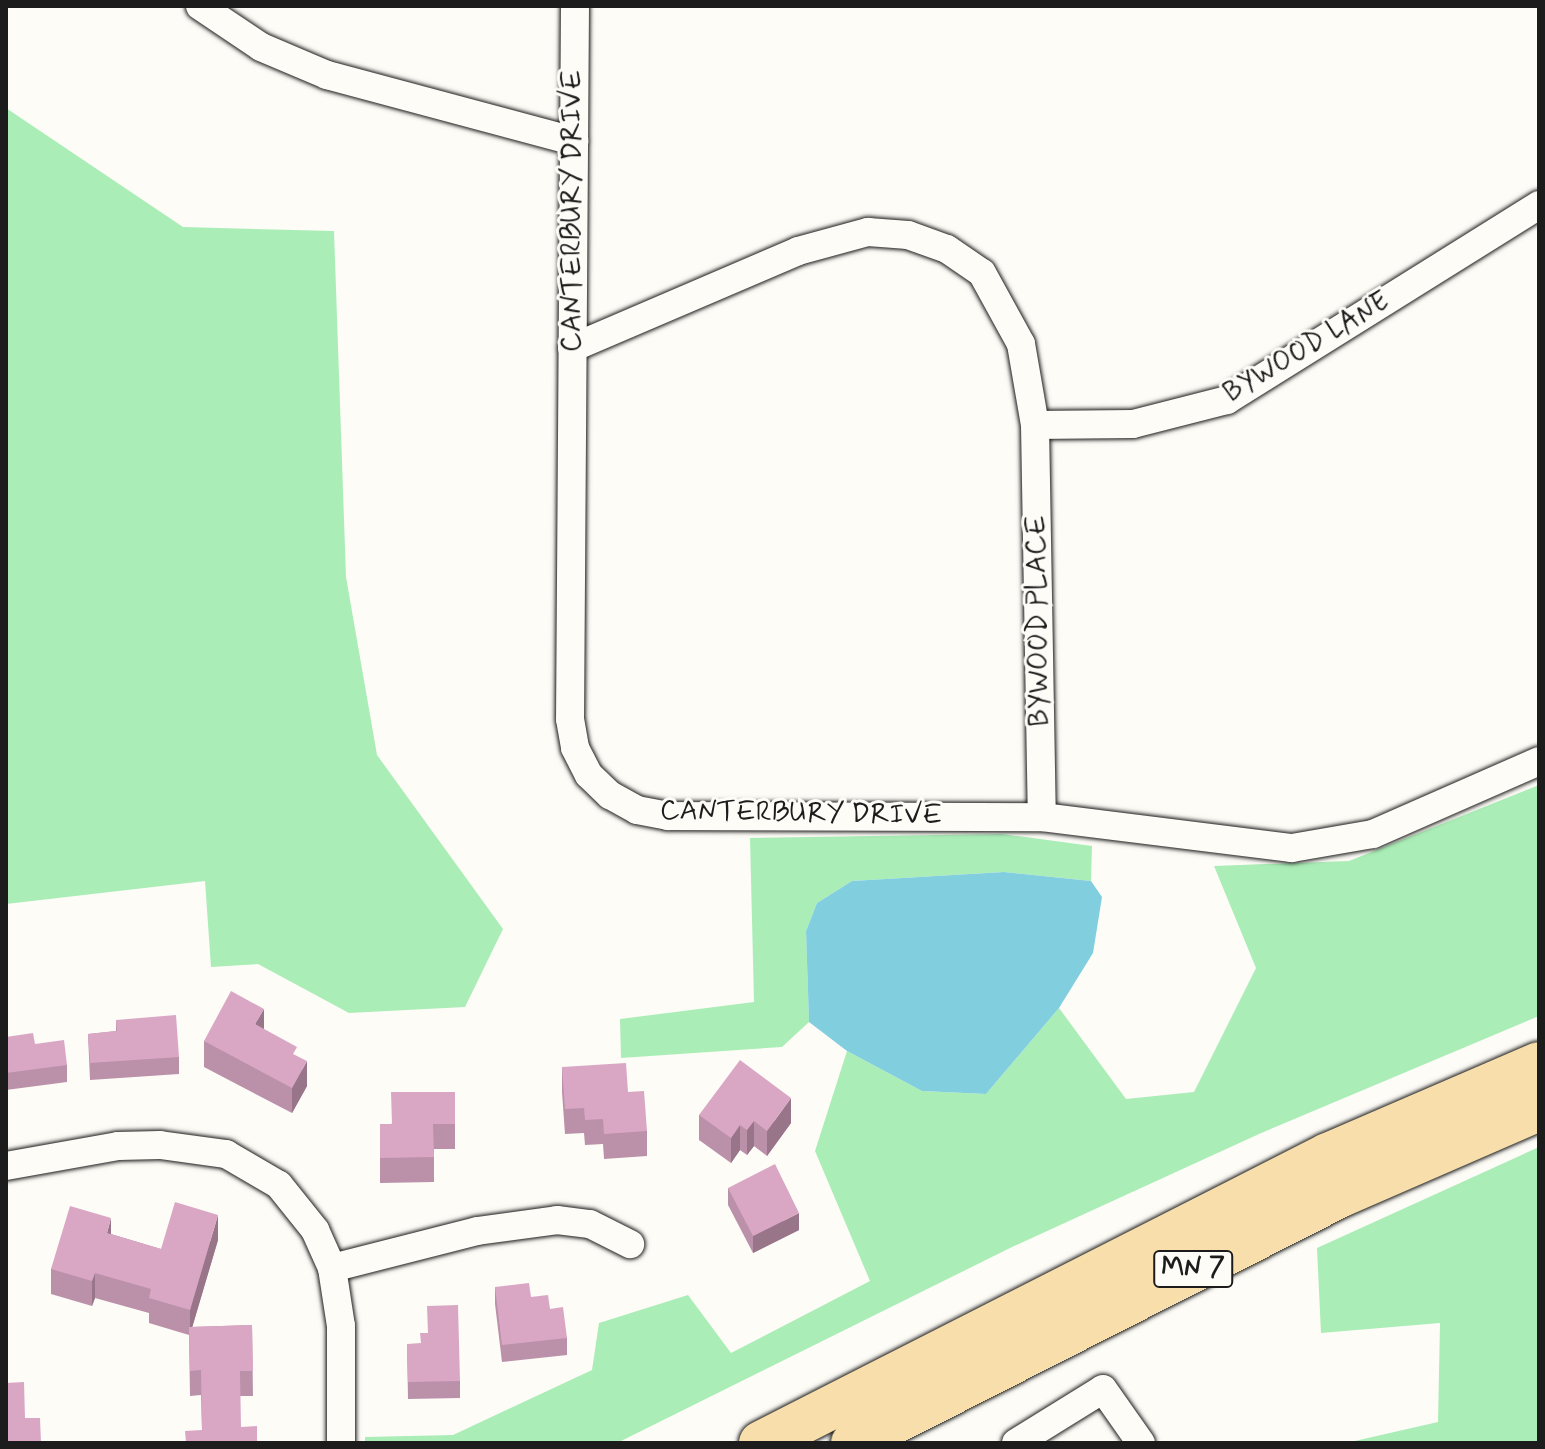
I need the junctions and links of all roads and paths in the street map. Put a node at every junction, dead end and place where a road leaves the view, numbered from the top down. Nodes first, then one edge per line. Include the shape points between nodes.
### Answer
1 (200, 6) edge
2 (575, 6) edge
3 (574, 141) junction
4 (1539, 205) edge
5 (572, 348) junction
6 (1035, 425) junction
7 (1539, 761) edge
8 (1042, 817) junction
9 (1539, 1064) edge
10 (1539, 1109) edge
11 (6, 1166) edge
12 (630, 1244) dead end
13 (332, 1268) junction
14 (1030, 1353) junction
15 (341, 1443) edge
16 (761, 1443) edge
17 (853, 1443) edge
18 (906, 1443) edge
19 (1016, 1443) edge
20 (1141, 1443) edge

1 - 3 street via 261,47 327,75
2 - 3 street, CANTERBURY DRIVE
3 - 5 street, CANTERBURY DRIVE
4 - 6 street, BYWOOD LANE via 1227,400 1133,424
5 - 6 street via 827,240 868,232 908,235 947,249 982,273 1021,344
5 - 8 street, CANTERBURY DRIVE via 570,719 575,748 589,775 637,810 668,816
6 - 8 street, BYWOOD PLACE
7 - 8 street, CANTERBURY DRIVE via 1399,823 1334,844 1253,845
9 - 16 main road, MN 7 via 1328,1155
10 - 14 main road, MN 7 via 1341,1195
11 - 13 street via 118,1146 226,1154 279,1185 315,1230
12 - 13 street via 590,1224 557,1220 477,1231
13 - 15 street via 341,1326
14 - 17 main road, MN 7
14 - 18 main road via 1008,1382
19 - 20 street via 1103,1389

